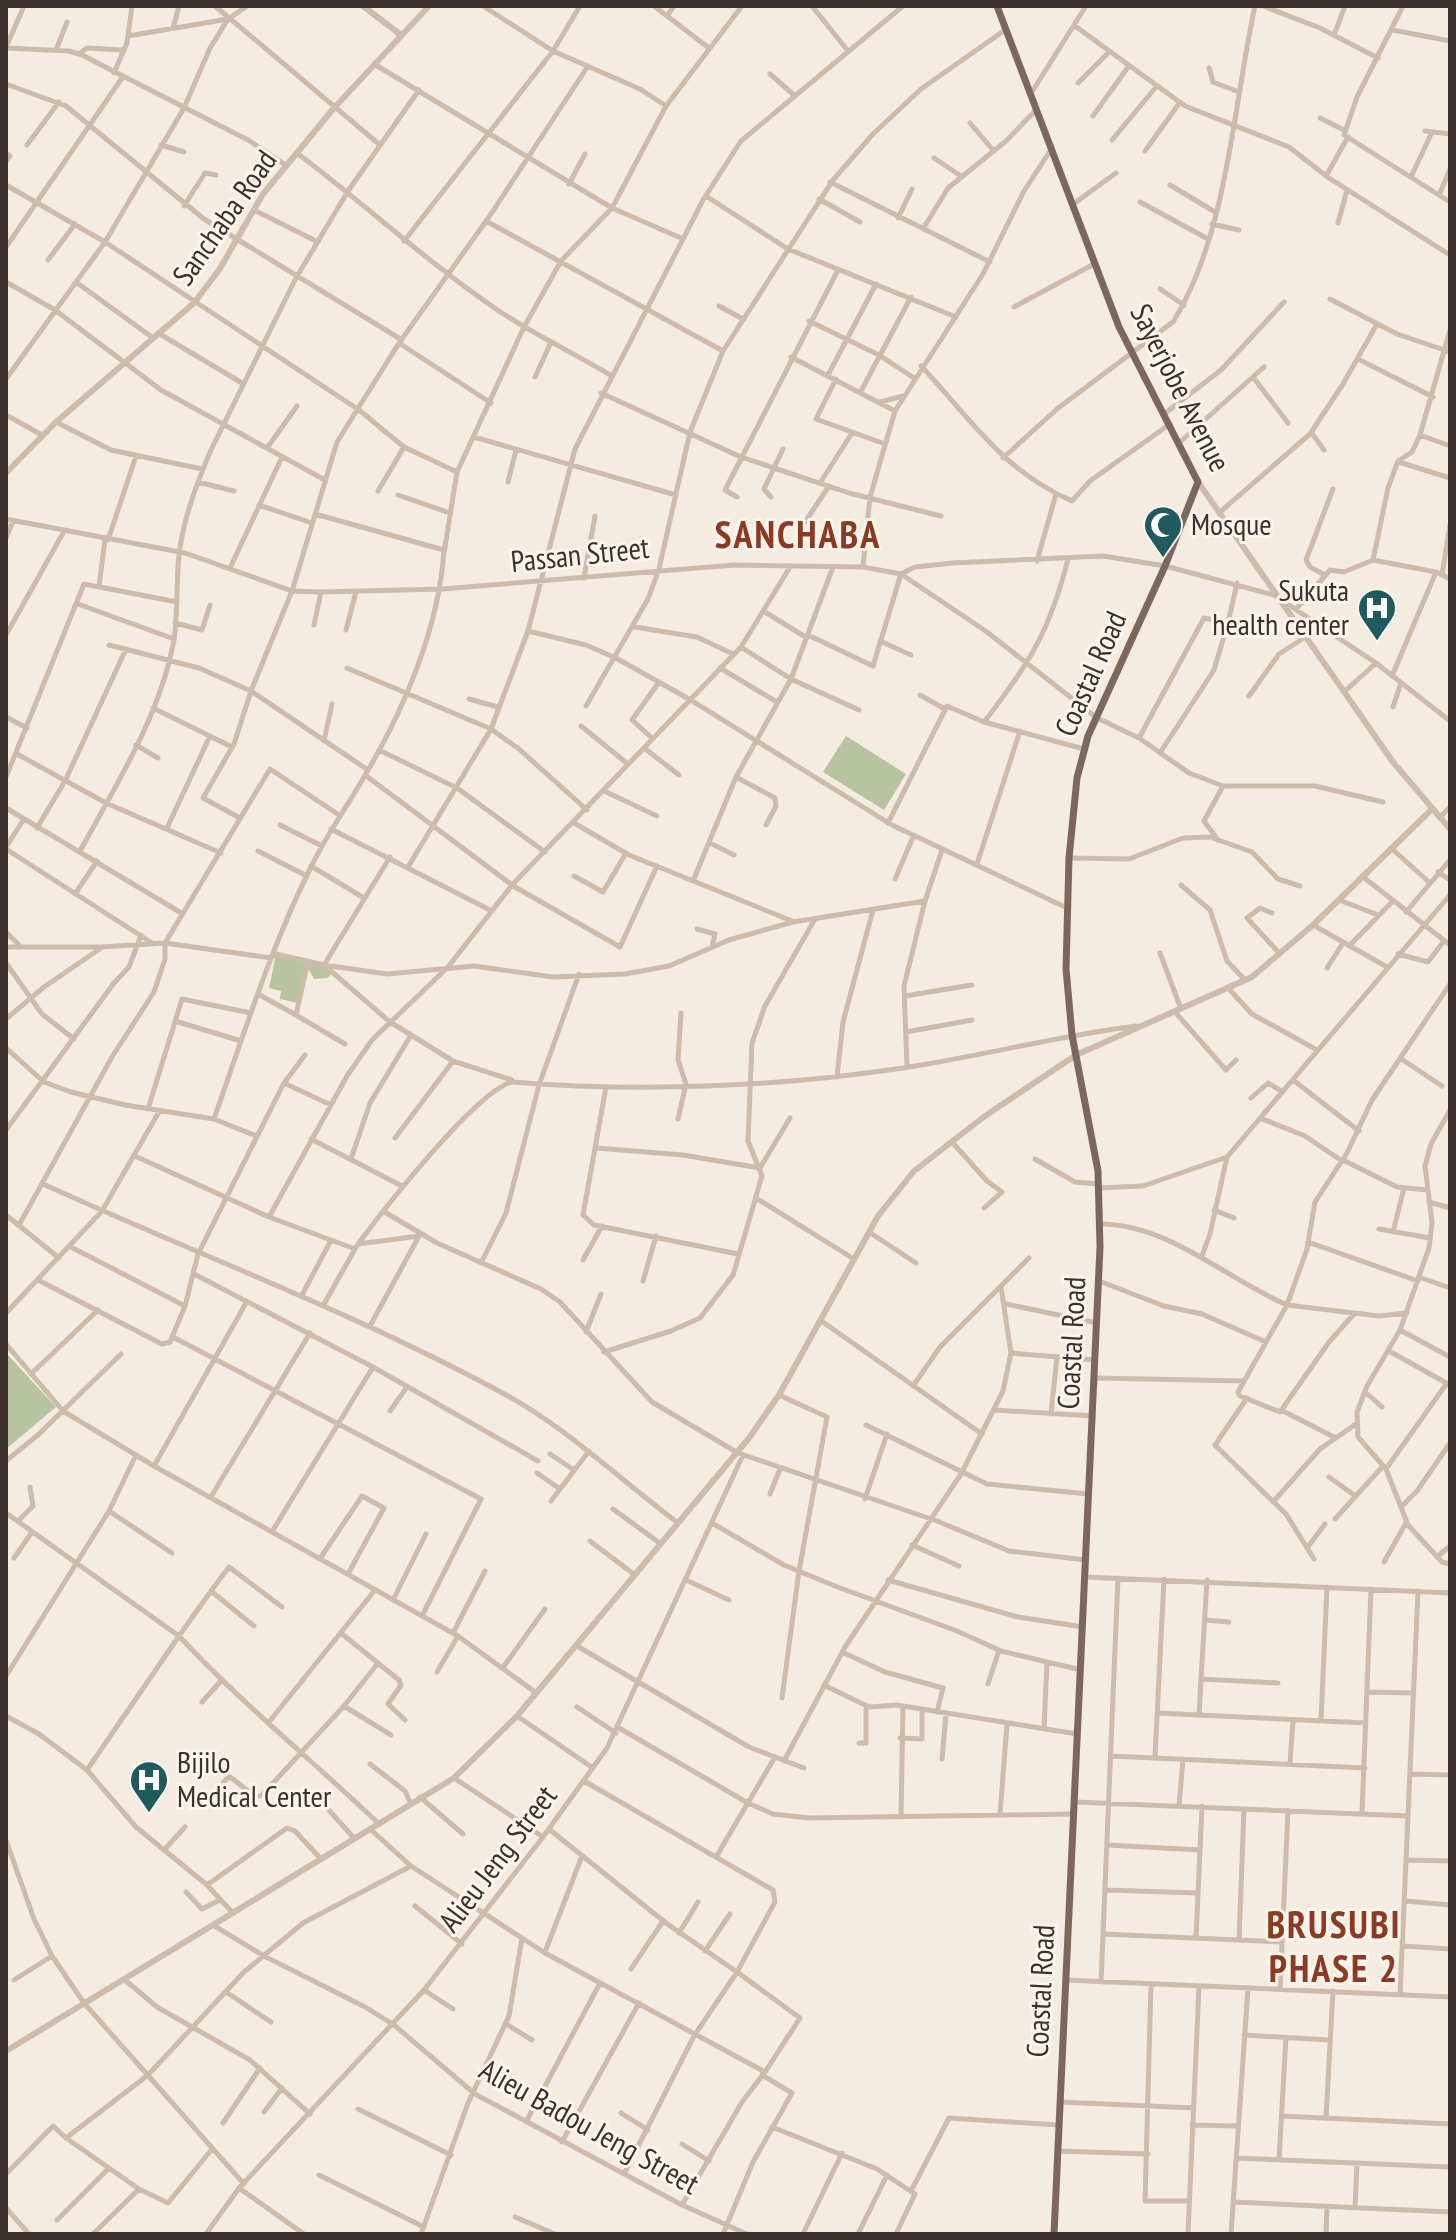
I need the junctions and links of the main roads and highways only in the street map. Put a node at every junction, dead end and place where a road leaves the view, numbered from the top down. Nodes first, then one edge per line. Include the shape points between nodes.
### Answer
1 (997, 6) edge
2 (1198, 482) joint
3 (1054, 2234) edge

1 - 2 main road, Sayerjobe Avenue via 1094,264
2 - 3 main road, Coastal Road via 1084,749 1069,858 1066,969 1100,1224

